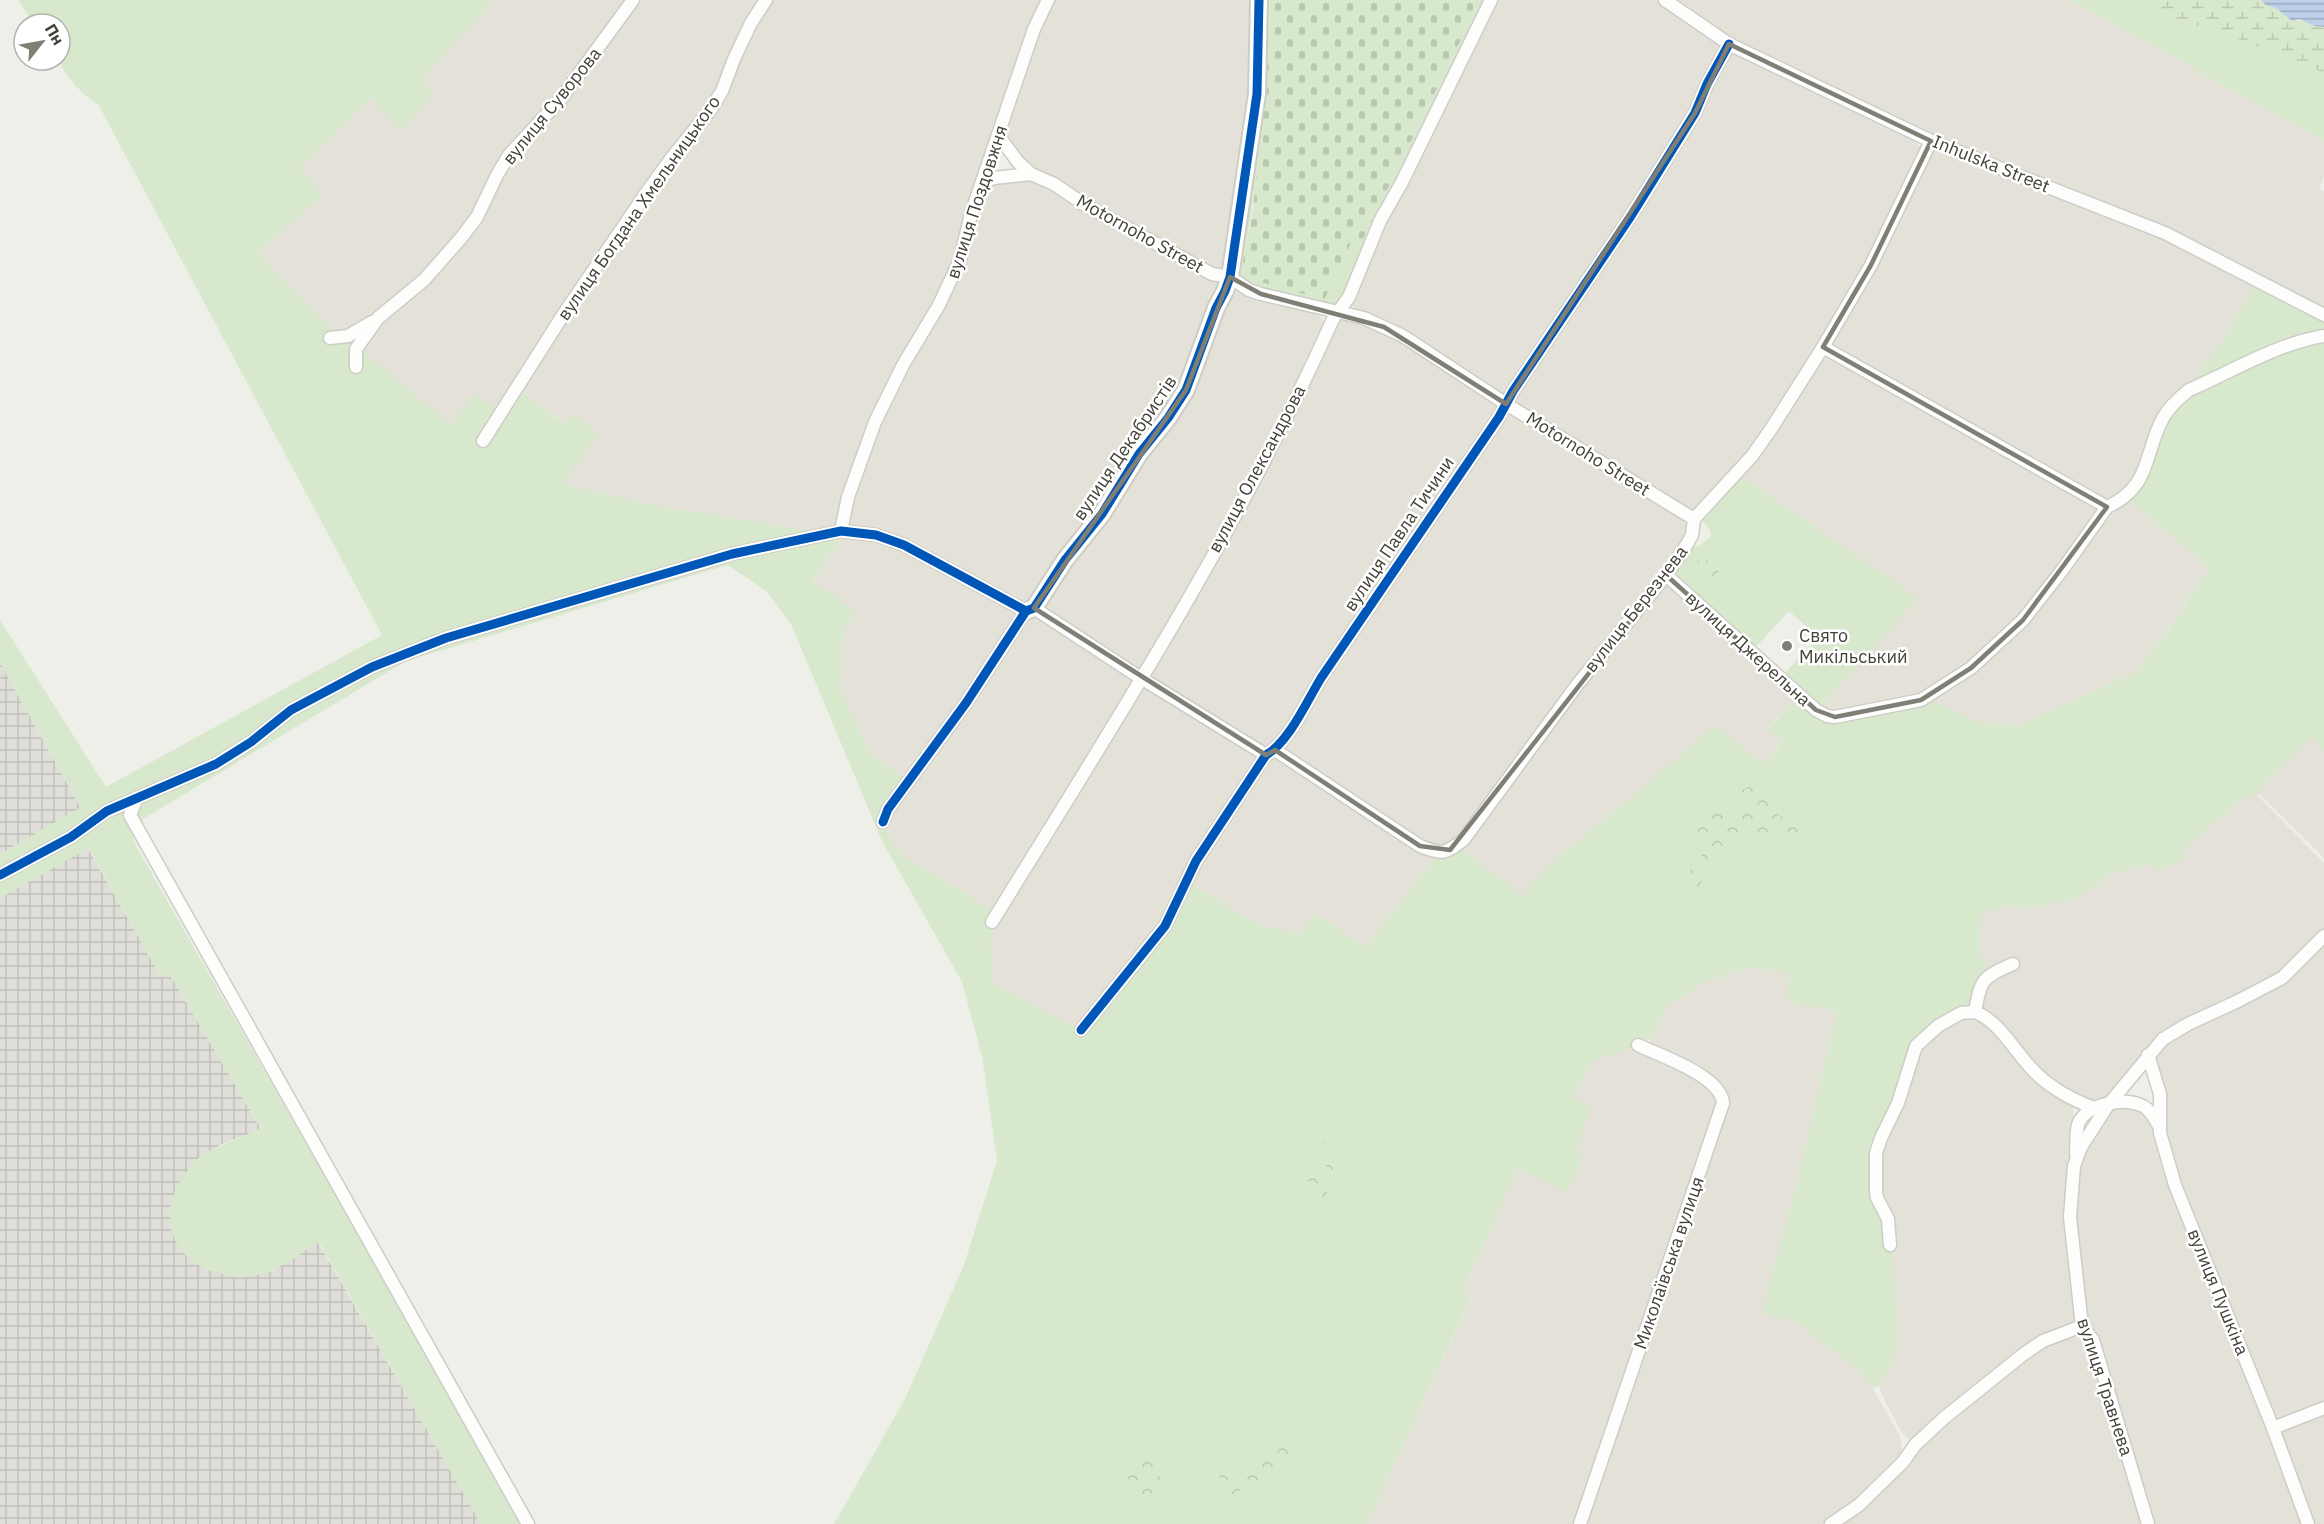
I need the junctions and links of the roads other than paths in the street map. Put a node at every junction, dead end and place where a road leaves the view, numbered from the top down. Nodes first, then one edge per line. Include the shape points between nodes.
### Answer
1 (633, 0) edge
2 (766, 0) edge
3 (1048, 0) edge
4 (1259, 0) edge
5 (1491, 0) edge
6 (1665, 0) edge
7 (1729, 44) junction
8 (998, 135) junction
9 (1931, 141) junction
10 (1031, 174) junction
11 (982, 183) junction
12 (1230, 277) junction
13 (1339, 312) junction
14 (2324, 315) edge
15 (378, 318) junction
16 (2324, 336) edge
17 (330, 338) dead end
18 (1823, 346) junction
19 (356, 367) dead end
20 (1506, 404) junction
21 (483, 441) dead end
22 (2107, 507) junction
23 (1694, 519) junction
24 (841, 531) junction
25 (1666, 575) junction
26 (1030, 609) junction
27 (1143, 678) junction
28 (1271, 753) junction
29 (141, 796) junction
30 (123, 804) junction
31 (130, 815) junction
32 (883, 822) dead end
33 (0, 875) edge
34 (992, 922) dead end
35 (2324, 936) edge
36 (2013, 964) dead end
37 (1975, 1012) junction
38 (1081, 1030) dead end
39 (1638, 1045) dead end
40 (2148, 1055) junction
41 (2108, 1105) junction
42 (2094, 1108) junction
43 (2160, 1128) junction
44 (2076, 1159) junction
45 (1890, 1245) dead end
46 (2082, 1326) junction
47 (2324, 1408) edge
48 (2272, 1428) junction
49 (528, 1524) edge
50 (1580, 1524) edge
51 (1831, 1524) edge
52 (2148, 1524) edge
53 (2308, 1524) edge

1 - 15 street, вулиця Суворова via 559,101 509,155 472,224 424,280
2 - 21 street, вулиця Богдана Хмельницького via 751,23 711,109 670,159
3 - 8 street, вулиця Поздовжня via 1034,29
4 - 12 street, вулиця Декабристів via 1257,94
5 - 13 street, вулиця Олександрова via 1380,220
6 - 7 street, Inhulska Street
7 - 9 street, Inhulska Street
7 - 20 street, вулиця Павла Тичини via 1695,113
8 - 10 street, Motornoho Street
8 - 11 street, вулиця Поздовжня
9 - 14 street, Inhulska Street via 2165,232
9 - 18 street, вулиця Березнева via 1871,265
10 - 11 street
10 - 12 street, Motornoho Street via 1212,274
11 - 24 street, вулиця Поздовжня via 951,281 875,422 848,497
12 - 13 street, Motornoho Street via 1261,294
12 - 26 street, вулиця Декабристів via 1186,390 1139,454 1102,514
13 - 20 street, Motornoho Street via 1364,318 1403,336
13 - 27 street, вулиця Олександрова via 1259,473
15 - 17 street, вулиця Суворова via 348,336
15 - 19 street, вулиця Суворова via 356,349
16 - 22 street, вулиця Джерельна via 2293,344 2178,398 2162,419 2140,480
18 - 22 street
18 - 23 street, вулиця Березнева via 1752,456
20 - 23 street, Motornoho Street
20 - 28 street, вулиця Павла Тичини
22 - 25 street, вулиця Джерельна via 2023,620 1971,668 1922,700 1832,717 1816,710
23 - 25 street, вулиця Березнева via 1692,535
24 - 26 street via 904,545
24 - 29 street via 732,554 406,652 291,710 216,764
25 - 28 street, вулиця Березнева via 1577,685 1464,839 1450,850 1434,852 1420,846
26 - 27 street
26 - 32 street, вулиця Декабристів via 888,809
27 - 28 street
27 - 34 street, вулиця Олександрова
28 - 38 street, вулиця Павла Тичини via 1196,861 1165,926
29 - 30 street
29 - 31 street
30 - 31 street
30 - 33 street
31 - 49 street
35 - 40 street, вулиця Травнева via 2282,978 2188,1024 2163,1039
36 - 37 street via 1982,983
37 - 42 street via 1992,1022 2044,1080
37 - 45 street via 1961,1014 1938,1026 1916,1046 1898,1103 1881,1138 1876,1153 1876,1191 1888,1219
39 - 50 street, Миколаївська вулиця via 1707,1078 1719,1090 1723,1103
40 - 41 street, вулиця Травнева
40 - 43 street, вулиця Пушкіна via 2160,1094
41 - 42 street
41 - 43 street via 2123,1102 2144,1106
41 - 44 street, вулиця Травнева
42 - 44 street via 2077,1126
43 - 48 street, вулиця Пушкіна via 2175,1185
44 - 46 street, вулиця Травнева via 2070,1217
46 - 51 street via 2043,1341 2025,1353 1944,1418 1859,1505
46 - 52 street, вулиця Травнева via 2093,1340
47 - 48 street
48 - 53 street, вулиця Пушкіна

